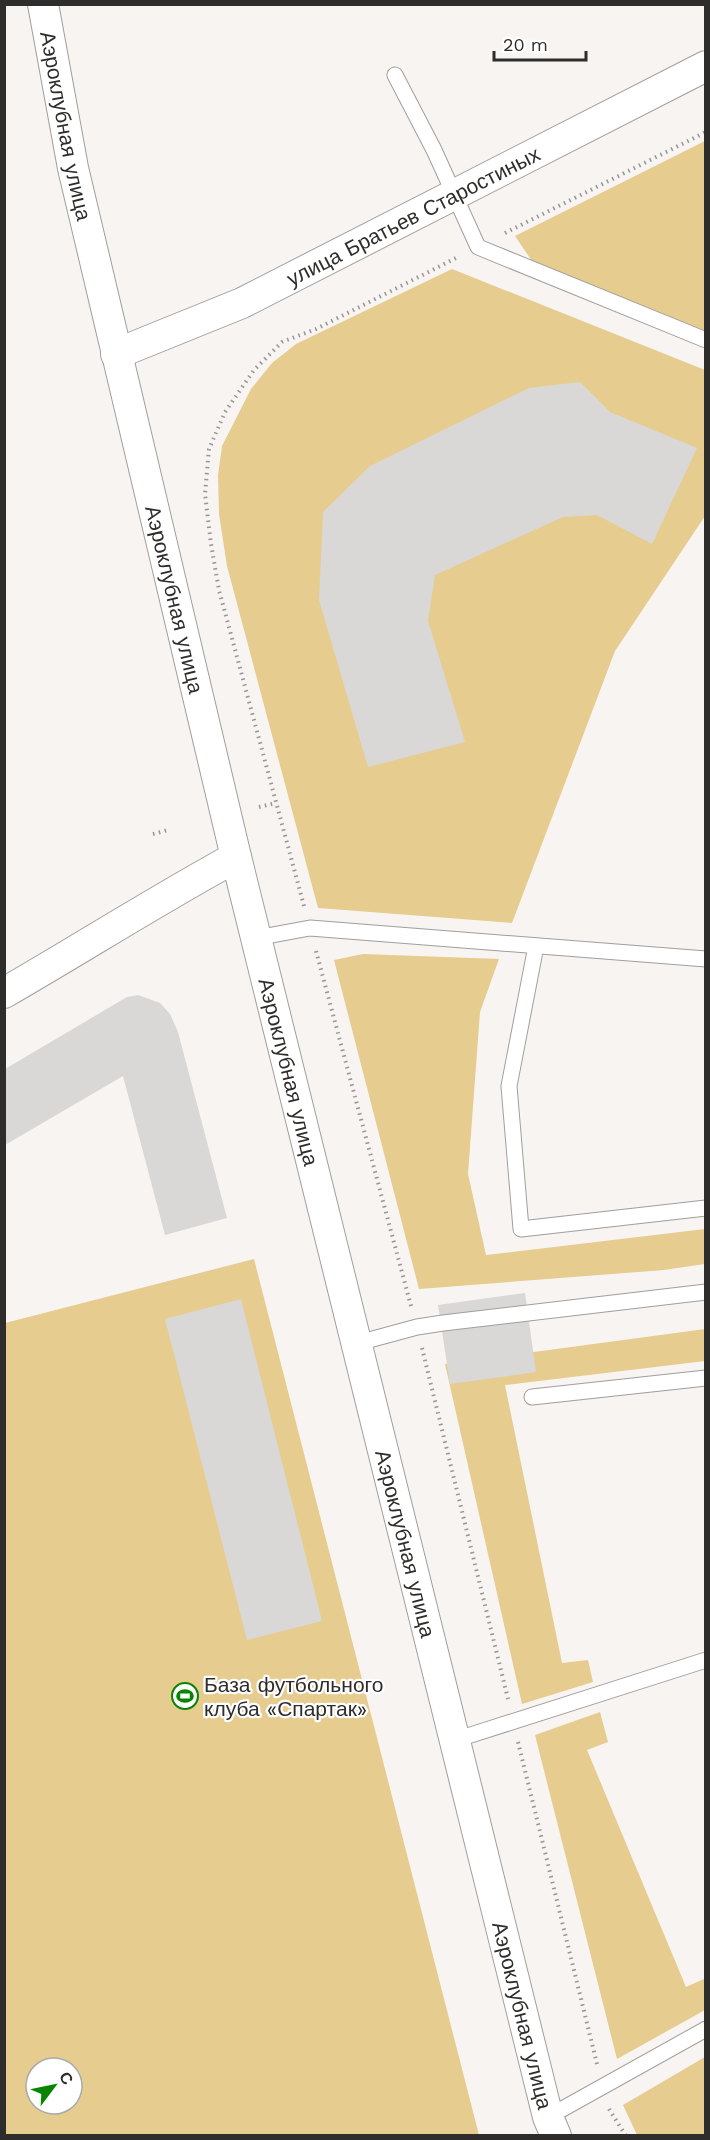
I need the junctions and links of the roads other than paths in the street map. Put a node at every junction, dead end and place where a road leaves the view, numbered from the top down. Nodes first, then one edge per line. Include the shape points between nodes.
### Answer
1 (43, 4) edge
2 (705, 66) edge
3 (395, 75) dead end
4 (455, 195) junction
5 (705, 340) edge
6 (116, 354) junction
7 (236, 857) junction
8 (256, 938) junction
9 (537, 946) junction
10 (705, 959) edge
11 (4, 993) edge
12 (705, 1208) edge
13 (705, 1292) edge
14 (358, 1343) junction
15 (705, 1378) edge
16 (532, 1397) dead end
17 (705, 1659) edge
18 (455, 1740) junction
19 (705, 2029) edge
20 (552, 2126) edge

1 - 6 street, Аэроклубная улица via 73,168
2 - 4 street, улица Братьев Старостиных
3 - 4 lane
4 - 5 lane via 478,247
4 - 6 street, улица Братьев Старостиных via 242,303
6 - 7 street, Аэроклубная улица
7 - 8 street, Аэроклубная улица
7 - 11 street
8 - 9 lane via 310,928
8 - 14 street, Аэроклубная улица
9 - 10 lane
9 - 12 lane via 509,1086 521,1228
13 - 14 lane via 417,1327
14 - 18 street, Аэроклубная улица
15 - 16 lane
17 - 18 lane
18 - 20 street, Аэроклубная улица
19 - 20 lane

